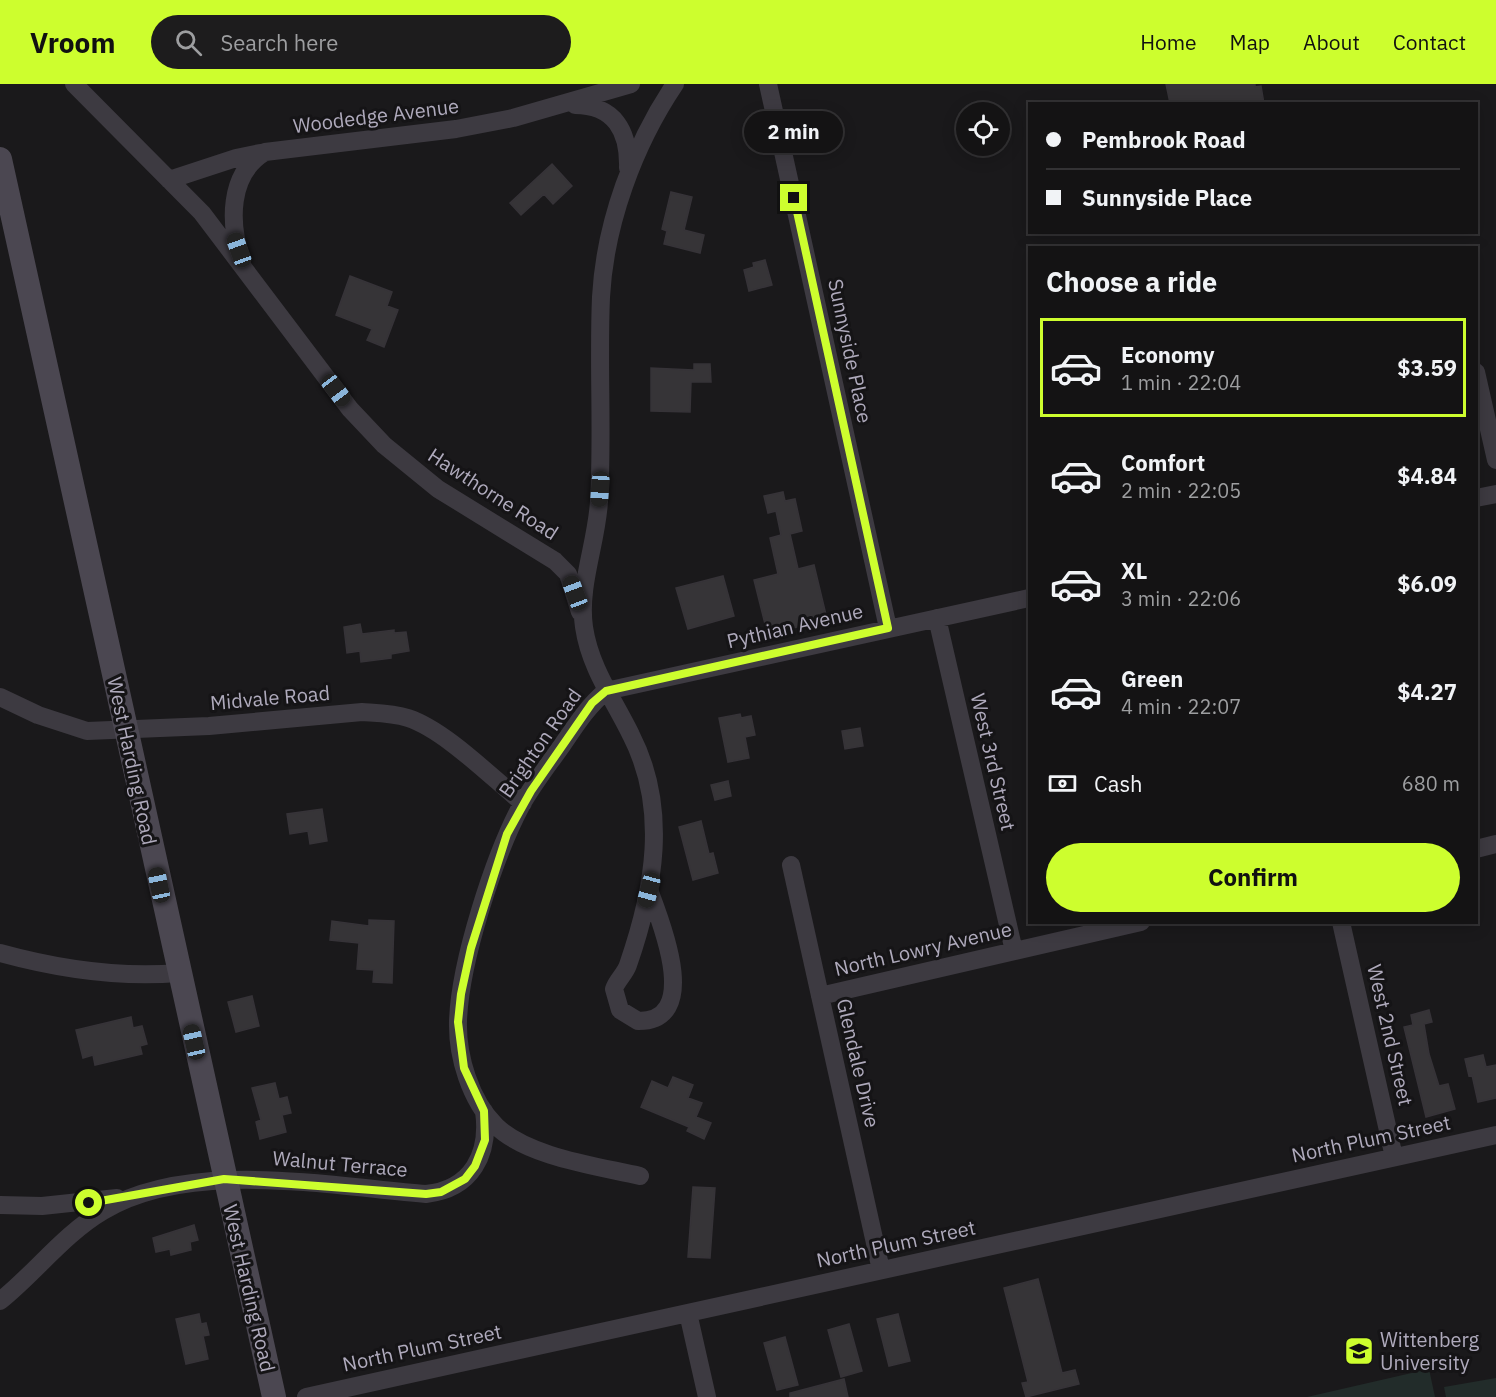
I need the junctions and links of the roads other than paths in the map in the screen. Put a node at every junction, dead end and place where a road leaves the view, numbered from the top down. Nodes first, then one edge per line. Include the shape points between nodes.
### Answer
1 (74, 84) edge
2 (630, 84) edge
3 (675, 84) edge
4 (768, 84) edge
5 (565, 104) junction
6 (265, 152) junction
7 (0, 159) edge
8 (628, 177) junction
9 (169, 180) junction
10 (250, 278) junction
11 (1478, 381) edge
12 (1496, 460) edge
13 (1496, 494) edge
14 (1478, 498) edge
15 (1028, 598) edge
16 (937, 618) junction
17 (585, 627) junction
18 (888, 628) junction
19 (606, 691) junction
20 (0, 697) edge
21 (126, 732) junction
22 (523, 804) junction
23 (1496, 844) edge
24 (1478, 848) edge
25 (791, 865) dead end
26 (649, 890) junction
27 (1132, 924) edge
28 (1341, 924) edge
29 (1014, 951) junction
30 (0, 953) edge
31 (179, 973) junction
32 (820, 996) junction
33 (484, 1111) junction
34 (1496, 1135) edge
35 (1394, 1157) junction
36 (640, 1176) dead end
37 (224, 1179) junction
38 (139, 1194) junction
39 (0, 1205) edge
40 (881, 1270) junction
41 (0, 1301) edge
42 (688, 1313) junction
43 (274, 1397) edge
44 (306, 1397) edge
45 (707, 1397) edge

1 - 9 street, Hawthorne Road
2 - 5 street, Woodedge Avenue
3 - 8 street, Brighton Road
4 - 18 street, Sunnyside Place
5 - 6 street, Woodedge Avenue via 456,129
5 - 8 street via 597,107 620,126 628,150
6 - 9 street, Woodedge Avenue
6 - 10 street via 247,166 234,206 234,237
7 - 21 street, West Harding Road
8 - 17 street, Brighton Road via 606,258 601,295 601,467
9 - 10 street, Hawthorne Road via 202,213
10 - 17 street, Hawthorne Road via 350,409 384,445 438,489 562,568 572,584
11 - 12 street
13 - 14 street
15 - 16 street, Pythian Avenue
16 - 18 street, Pythian Avenue
16 - 29 street, West 3rd Street
17 - 19 street, Brighton Road
18 - 19 street, Pythian Avenue
19 - 22 street, Brighton Road via 592,703
19 - 26 street via 631,734 650,783 655,843
20 - 21 street, Midvale Road via 69,727
21 - 22 street, Midvale Road via 362,712 386,714 427,727
21 - 31 street, West Harding Road
22 - 33 street, Brighton Road via 491,879 461,994 458,1022 464,1068
23 - 24 street
25 - 32 street, Glendale Drive
26 - 26 street via 661,921 674,981 665,1012 649,1022 638,1021 620,1010 614,989 627,968
27 - 29 street, North Lowry Avenue
28 - 35 street, West 2nd Street
29 - 32 street, North Lowry Avenue
30 - 31 street via 120,975
31 - 37 street, West Harding Road
32 - 40 street, Glendale Drive
33 - 36 street via 495,1125 520,1143
33 - 37 street, Walnut Terrace via 485,1140 475,1166 465,1179 441,1192
34 - 35 street, North Plum Street
35 - 40 street, North Plum Street
37 - 38 street, Walnut Terrace
37 - 43 street, West Harding Road
38 - 39 street via 89,1203
38 - 41 street, Walnut Terrace via 88,1221
40 - 42 street, North Plum Street
42 - 44 street, North Plum Street
42 - 45 street

